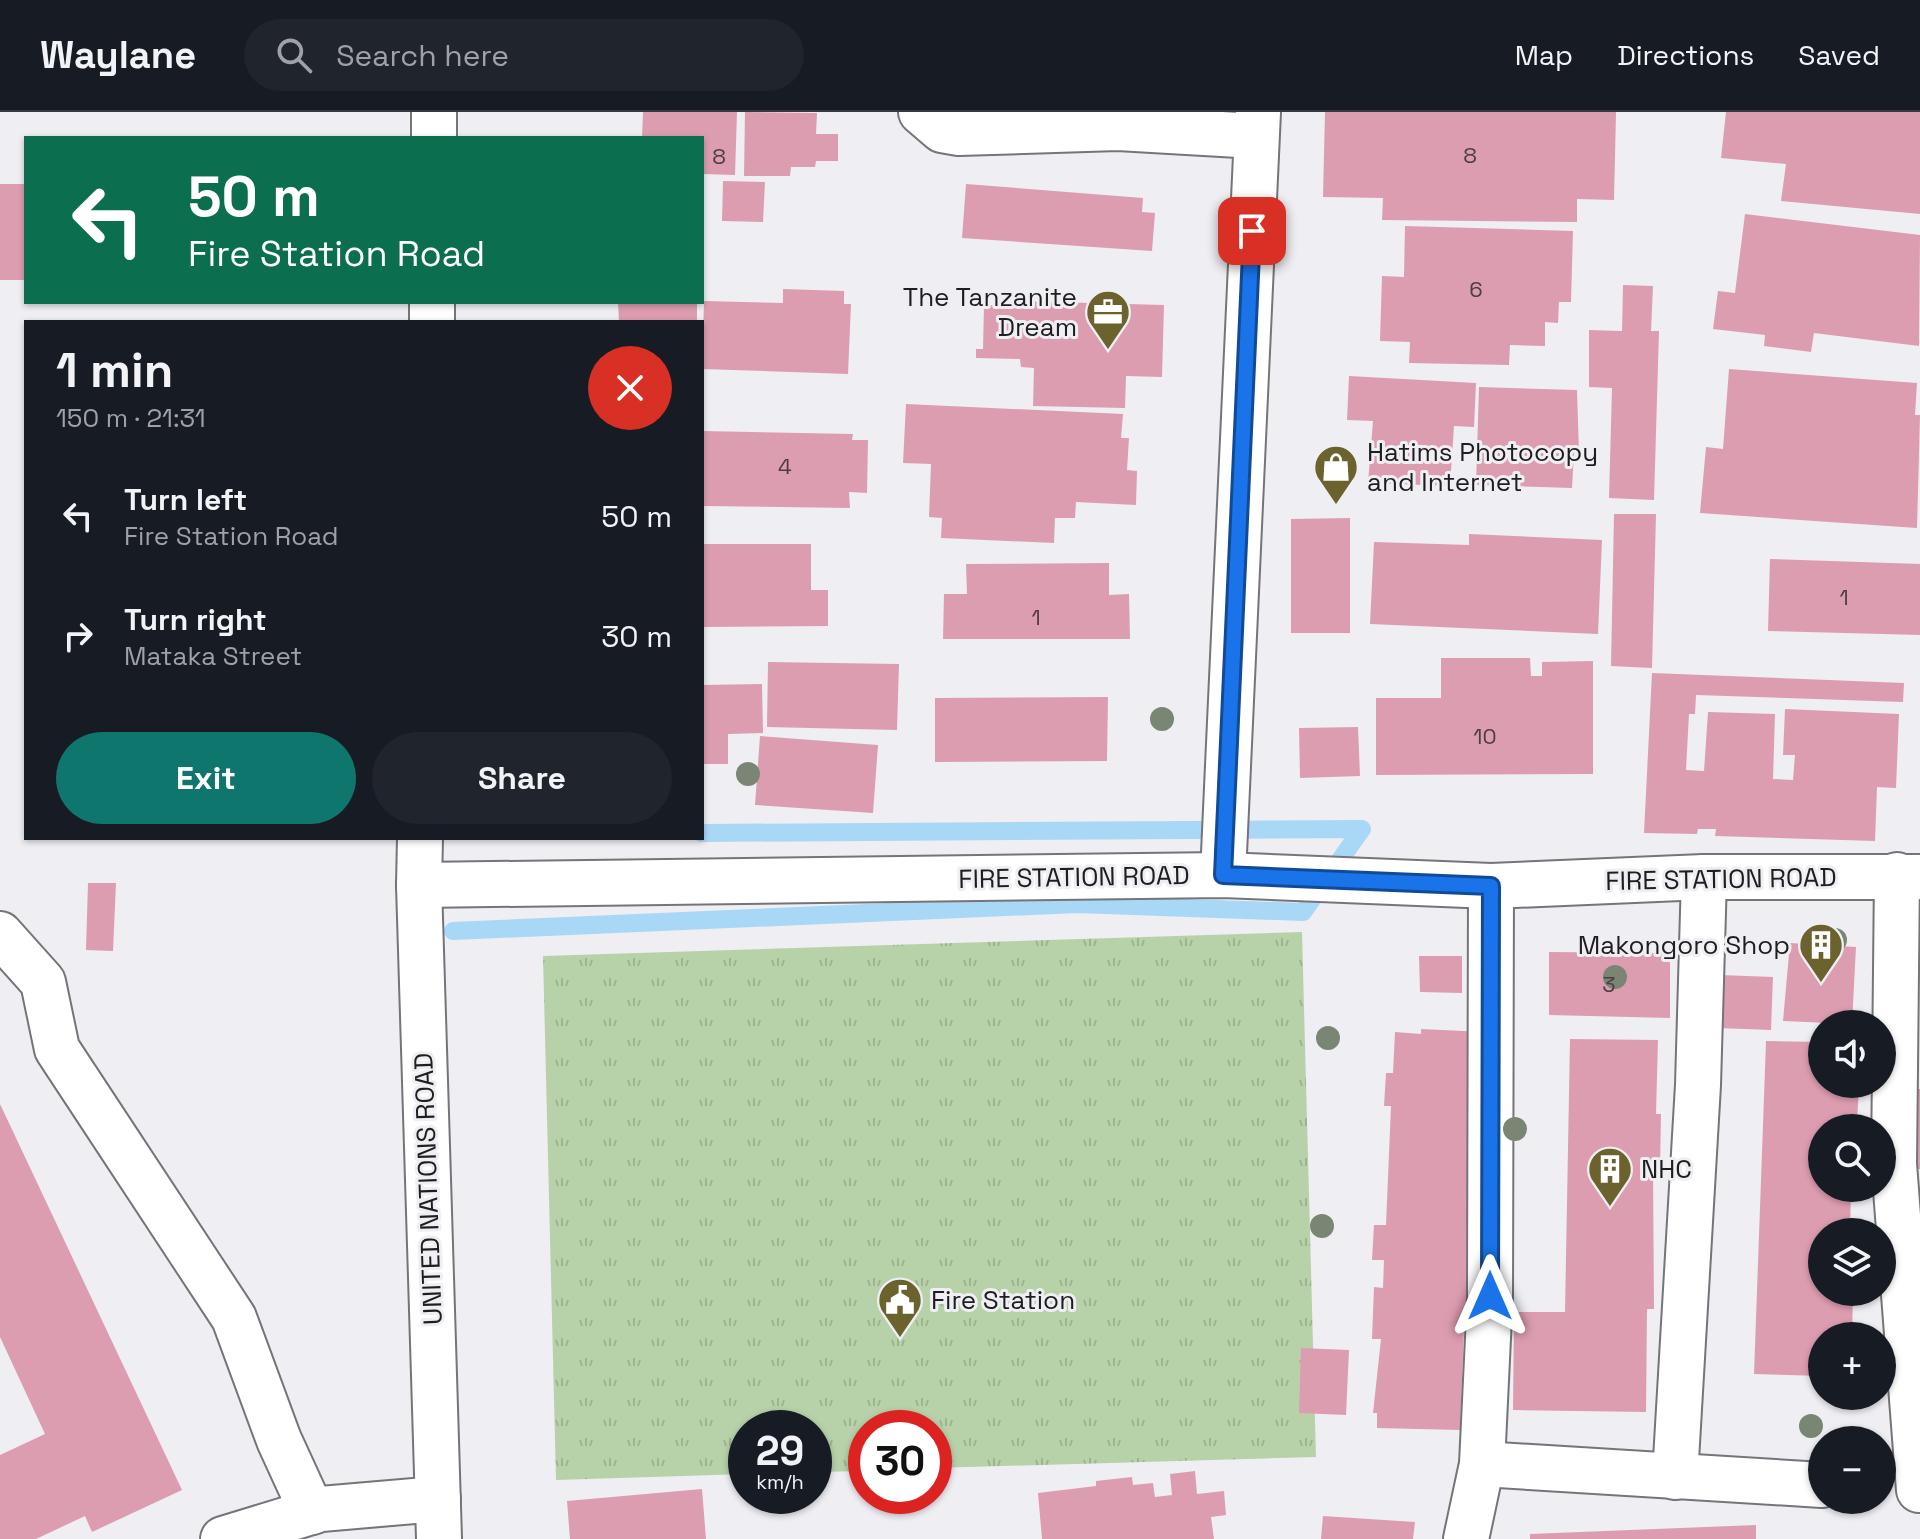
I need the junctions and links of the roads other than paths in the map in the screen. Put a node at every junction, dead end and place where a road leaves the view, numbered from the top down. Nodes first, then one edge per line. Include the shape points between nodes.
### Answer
1 (434, 112) edge
2 (921, 112) edge
3 (1257, 124) edge
4 (434, 136) edge
5 (420, 840) edge
6 (1223, 875) junction
7 (1908, 876) edge
8 (1704, 877) junction
9 (419, 885) junction
10 (1491, 886) junction
11 (0, 934) edge
12 (1482, 1464) junction
13 (1675, 1477) junction
14 (1808, 1484) edge
15 (1896, 1489) edge
16 (1920, 1490) edge
17 (312, 1512) junction
18 (438, 1519) edge
19 (223, 1539) edge
20 (1466, 1539) edge

1 - 4 street
2 - 3 street via 942,130 959,133
3 - 6 street
5 - 9 street, UNITED NATIONS ROAD
6 - 9 street, FIRE STATION ROAD
6 - 10 street, FIRE STATION ROAD
7 - 8 street, FIRE STATION ROAD
7 - 16 street via 1894,1164
8 - 10 street, FIRE STATION ROAD
8 - 13 street via 1698,1085
9 - 18 street, UNITED NATIONS ROAD
10 - 12 street via 1490,1296
11 - 17 street via 43,982 57,1049 234,1318
12 - 13 street
12 - 20 street
13 - 14 street
15 - 16 street
17 - 18 street
17 - 19 street

